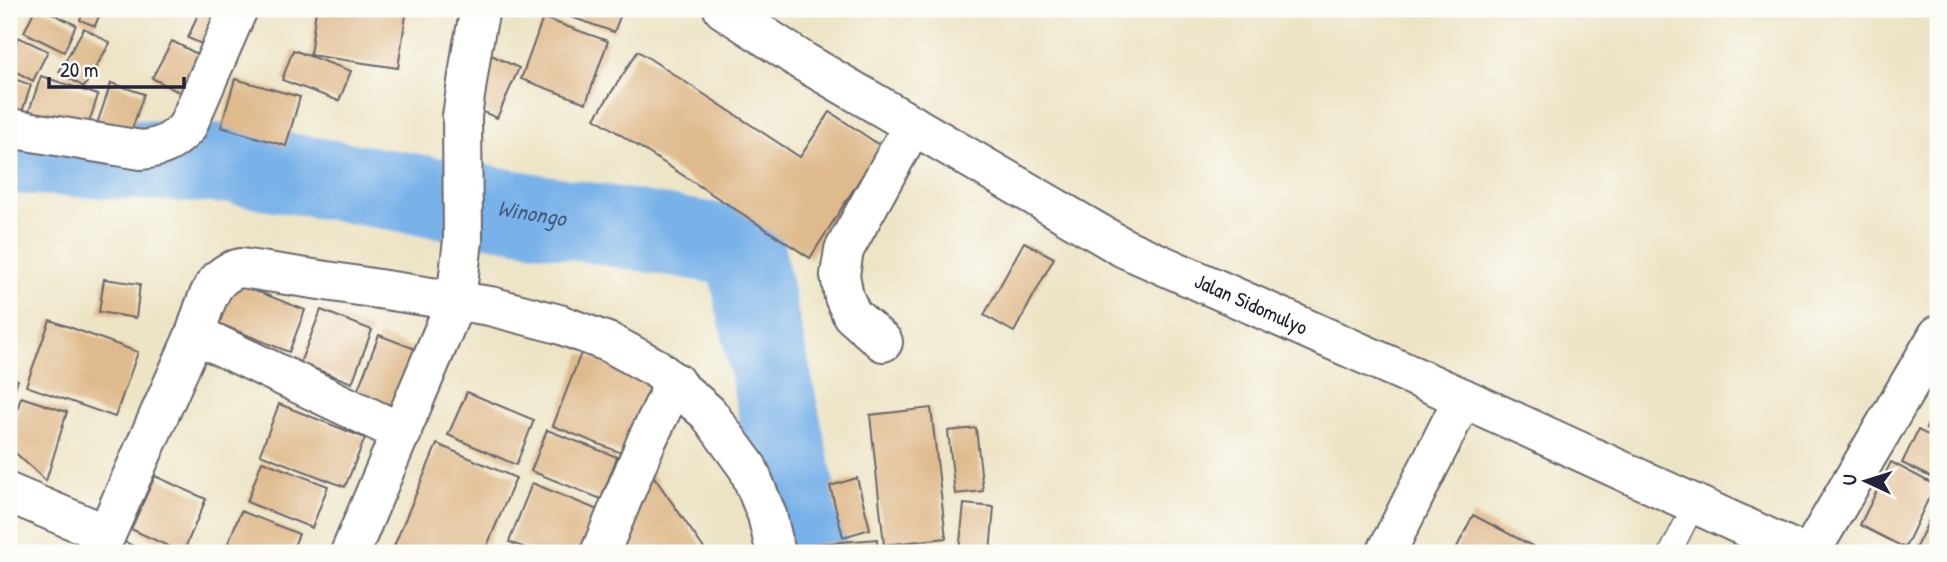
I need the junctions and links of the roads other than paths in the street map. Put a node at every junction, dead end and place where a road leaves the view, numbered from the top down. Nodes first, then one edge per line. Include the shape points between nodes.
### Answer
1 (238, 9) edge
2 (480, 9) edge
3 (723, 9) edge
4 (913, 125) junction
5 (9, 128) edge
6 (456, 301) junction
7 (195, 334) junction
8 (1938, 335) edge
9 (883, 342) dead end
10 (675, 382) junction
11 (1463, 398) junction
12 (402, 433) junction
13 (9, 493) edge
14 (1693, 505) junction
15 (102, 544) edge
16 (350, 553) edge
17 (600, 553) edge
18 (776, 553) edge
19 (1386, 553) edge
20 (1670, 553) edge
21 (1802, 553) edge
22 (1810, 553) edge

1 - 5 street via 187,127 161,148 141,150
2 - 6 street via 462,116 463,240
3 - 4 street, Jalan Sidomulyo
4 - 9 street via 844,250 840,275 852,314
4 - 11 street, Jalan Sidomulyo via 1124,248
6 - 7 street via 241,268 224,274 213,285
6 - 10 street via 523,313 598,338
6 - 12 street
7 - 12 street
7 - 15 street
8 - 22 street
10 - 17 street
10 - 18 street via 708,413 748,468
11 - 14 street, Jalan Sidomulyo
11 - 19 street
12 - 16 street
13 - 15 street
14 - 20 lane
14 - 21 street, Jalan Sidomulyo

